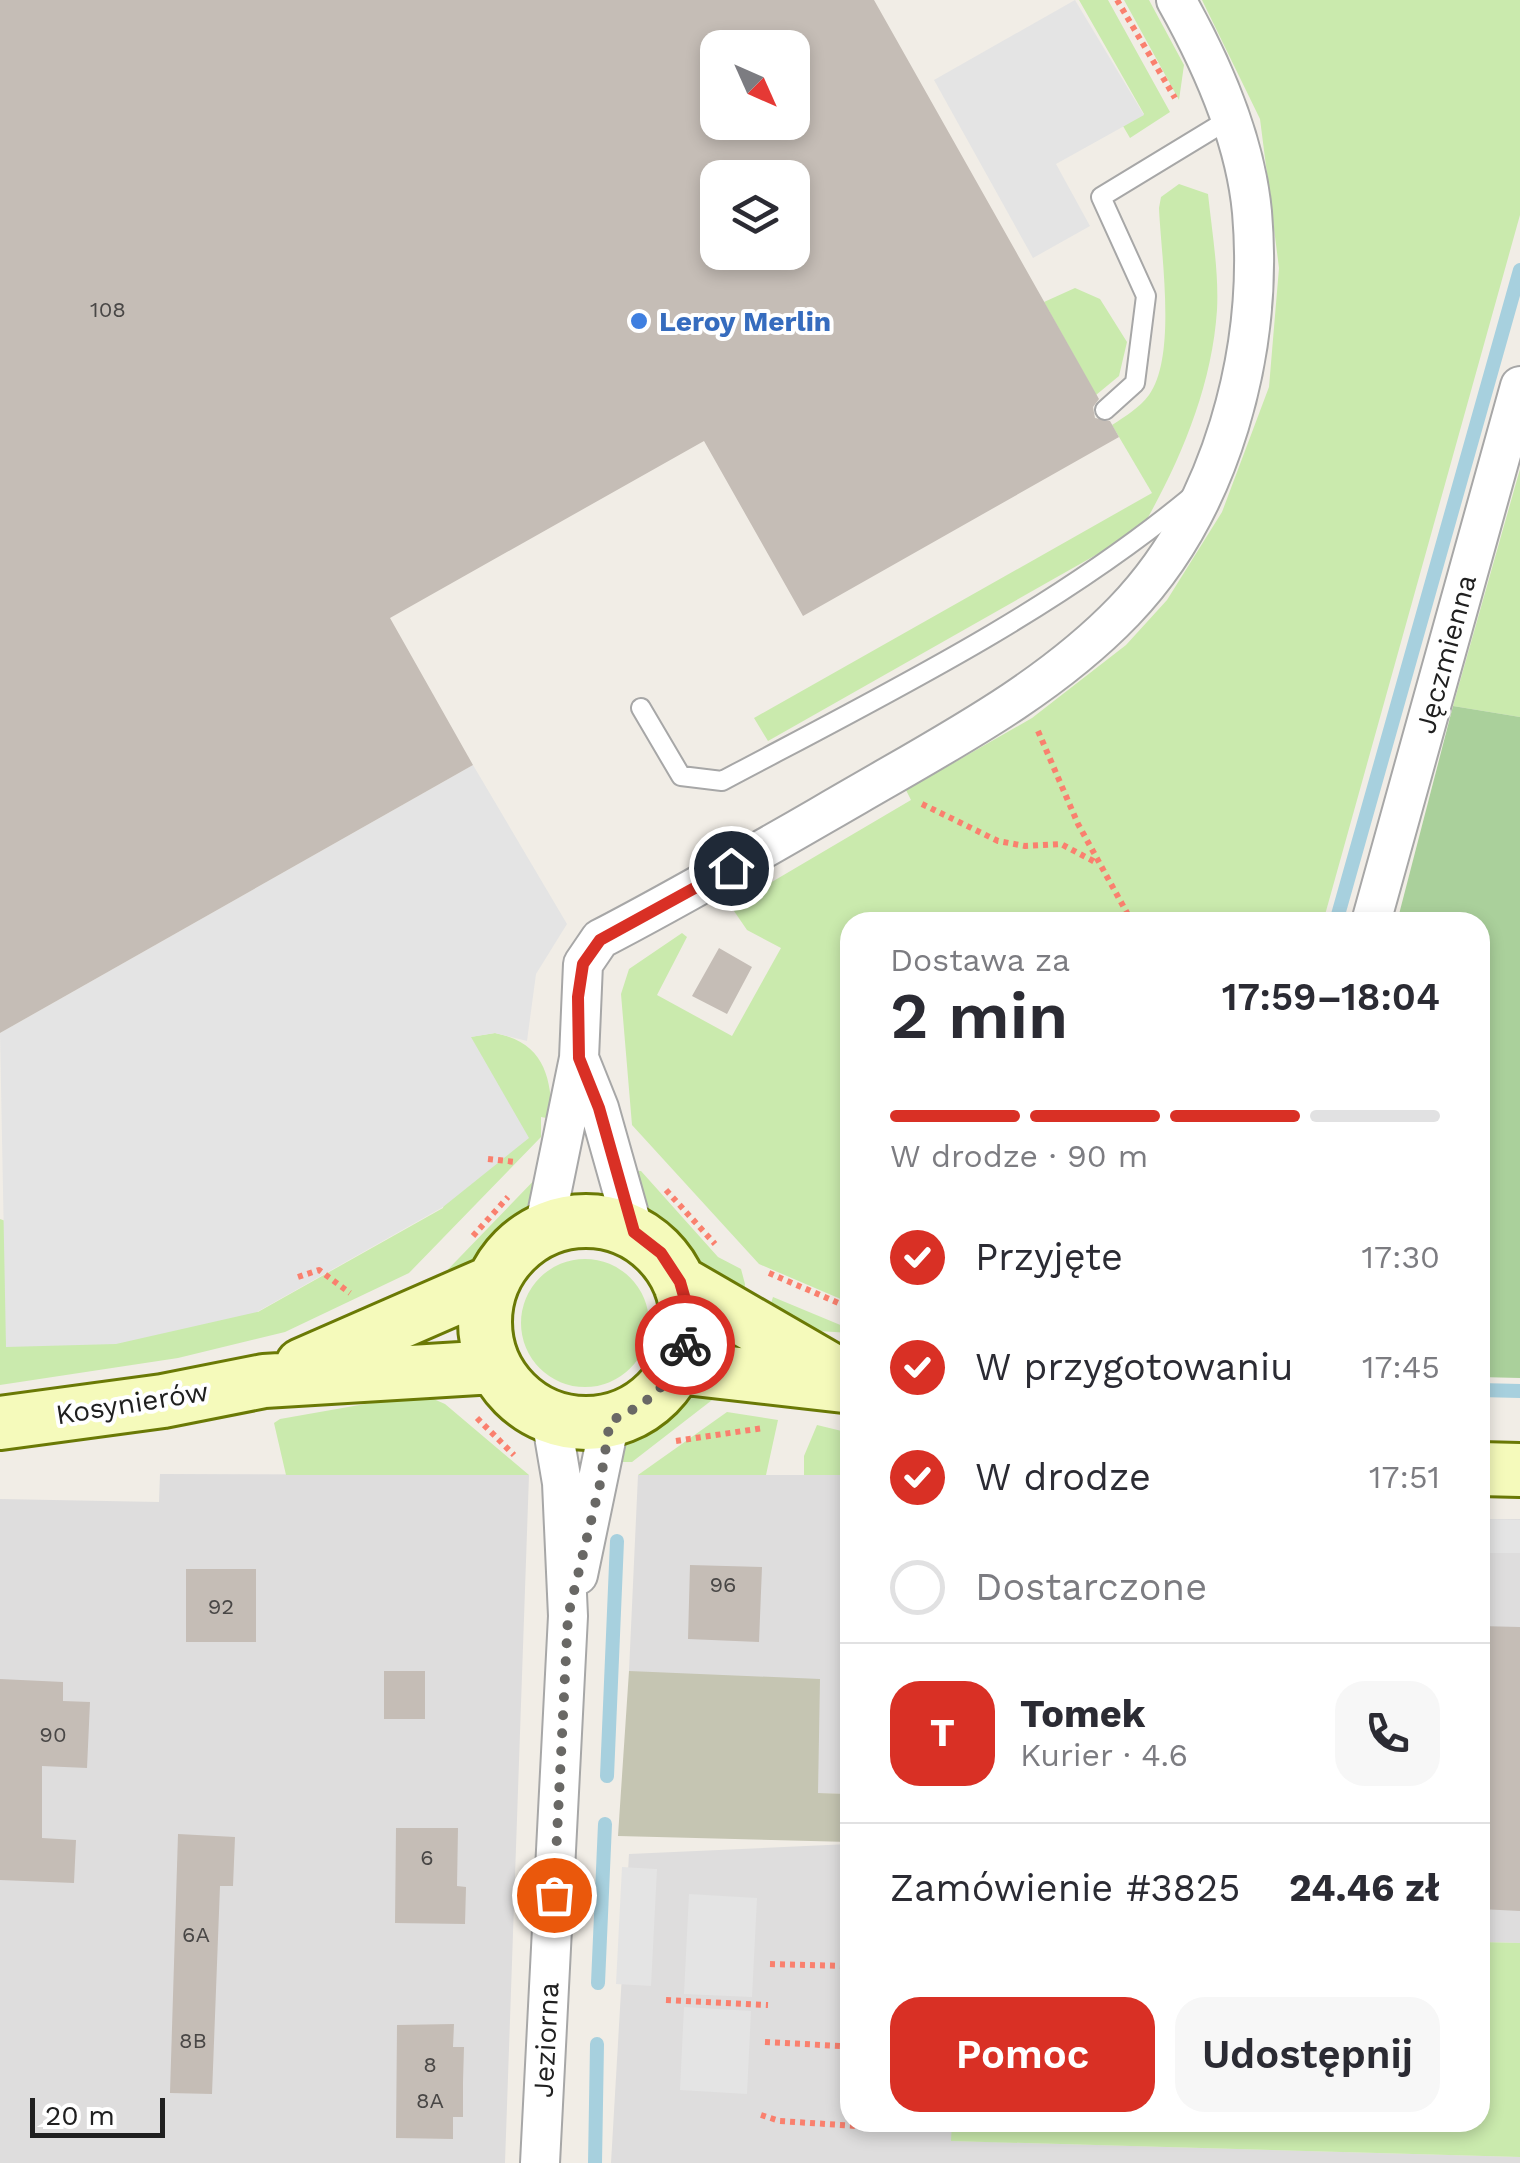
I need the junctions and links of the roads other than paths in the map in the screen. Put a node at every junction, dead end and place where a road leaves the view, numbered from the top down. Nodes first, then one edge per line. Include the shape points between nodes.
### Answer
1 (1176, 0) edge
2 (1231, 118) junction
3 (1520, 386) edge
4 (1105, 410) dead end
5 (1207, 484) junction
6 (641, 708) dead end
7 (1375, 912) edge
8 (579, 1058) junction
9 (544, 1230) junction
10 (634, 1232) junction
11 (492, 1282) junction
12 (680, 1282) junction
13 (677, 1367) junction
14 (840, 1378) edge
15 (264, 1381) junction
16 (840, 1383) edge
17 (480, 1387) junction
18 (550, 1418) junction
19 (610, 1421) junction
20 (0, 1423) edge
21 (1490, 1469) edge
22 (1520, 1470) edge
23 (568, 1616) junction
24 (540, 2163) edge

1 - 2 street
2 - 4 lane via 1100,197 1146,296 1136,383
2 - 5 street via 1252,211 1252,313 1235,407
3 - 7 street, Jęczmienna
5 - 6 lane via 1117,556 952,659 722,780 681,776
5 - 8 street via 1169,555 1125,610 1069,662 600,940 583,964
8 - 9 street
8 - 10 street
9 - 10 main road via 574,1221
9 - 11 main road via 514,1251
10 - 12 main road via 661,1253
11 - 15 main road, Kosynierów
11 - 17 main road
12 - 13 main road via 688,1325
12 - 14 main road
13 - 16 main road
13 - 19 main road via 637,1410
15 - 17 main road, Kosynierów
15 - 20 main road, Kosynierów
17 - 18 main road via 518,1398
18 - 19 main road
18 - 23 street, Jeziorna via 562,1483
19 - 23 street, Jeziorna
21 - 22 main road
23 - 24 street, Jeziorna

